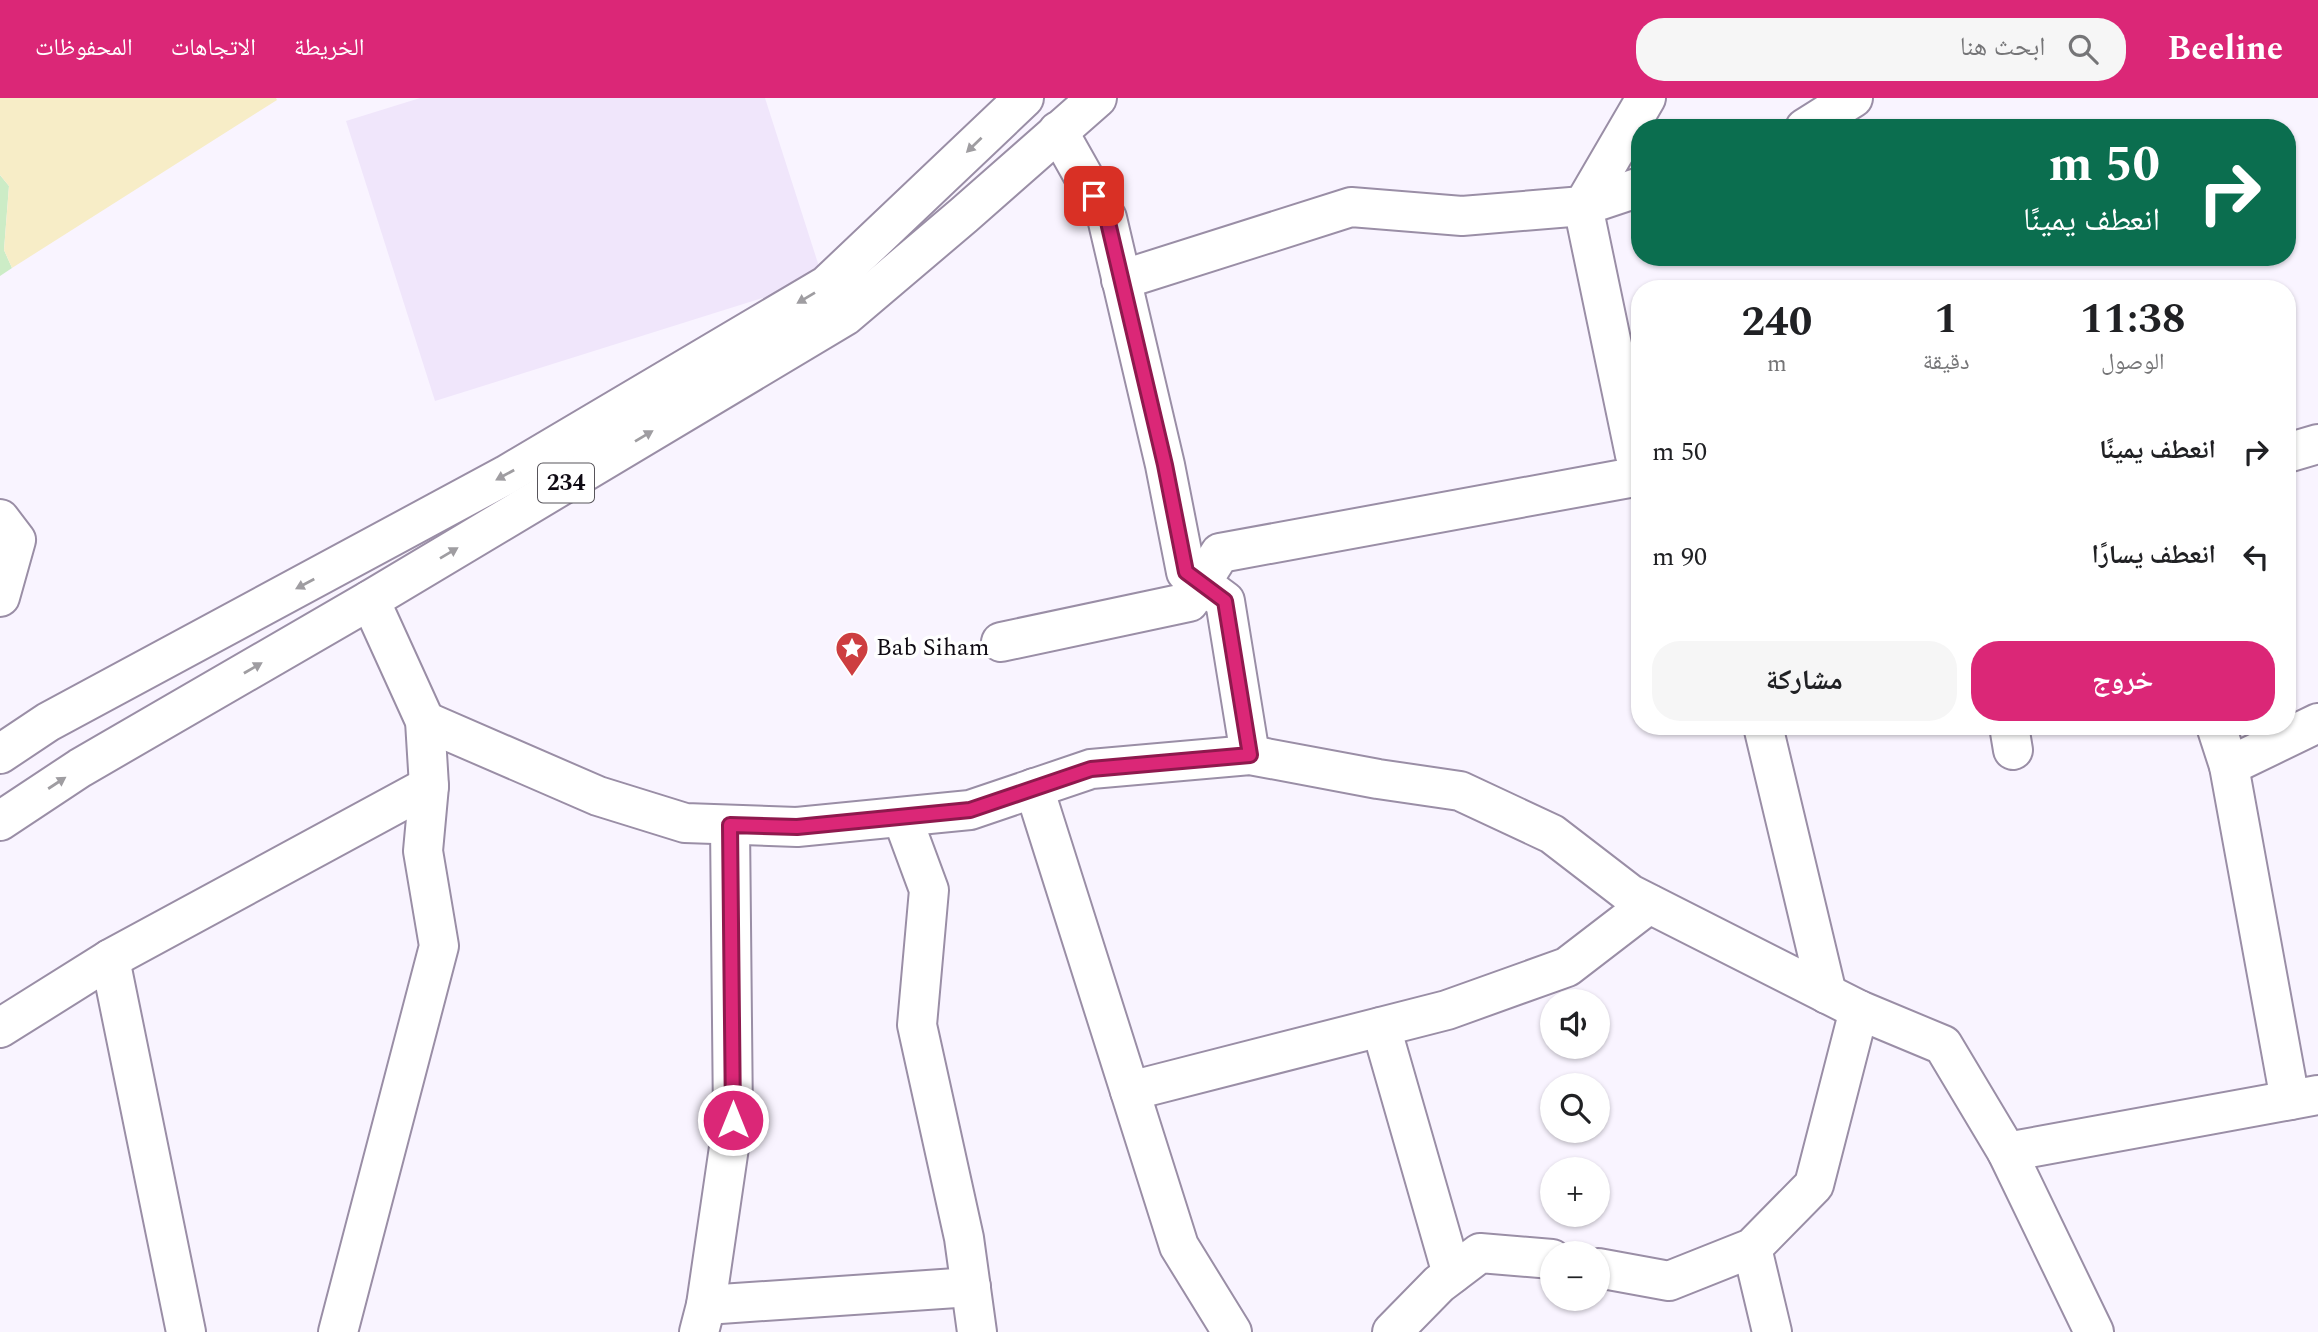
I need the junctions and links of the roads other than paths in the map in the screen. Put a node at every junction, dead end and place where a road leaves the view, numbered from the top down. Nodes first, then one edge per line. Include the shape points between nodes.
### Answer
1 (1024, 98) edge
2 (1097, 98) edge
3 (1646, 98) edge
4 (1853, 98) edge
5 (1634, 119) edge
6 (1819, 119) edge
7 (1631, 124) edge
8 (1058, 131) junction
9 (1631, 190) edge
10 (1583, 206) junction
11 (1121, 280) junction
12 (1631, 436) edge
13 (2318, 444) edge
14 (2296, 450) edge
15 (1631, 478) edge
16 (0, 519) edge
17 (1202, 584) junction
18 (0, 597) edge
19 (370, 600) junction
20 (1001, 642) dead end
21 (425, 721) junction
22 (2318, 723) edge
23 (2296, 734) edge
24 (1766, 735) edge
25 (2219, 735) edge
26 (2293, 735) edge
27 (0, 754) edge
28 (1250, 755) junction
29 (2228, 766) junction
30 (429, 786) junction
31 (1034, 788) junction
32 (902, 817) junction
33 (0, 821) edge
34 (730, 825) junction
35 (1649, 904) junction
36 (110, 959) junction
37 (1843, 1002) junction
38 (1381, 1027) junction
39 (0, 1028) edge
40 (1130, 1091) junction
41 (2304, 1097) edge
42 (2007, 1152) junction
43 (1752, 1248) junction
44 (1540, 1258) edge
45 (1610, 1270) edge
46 (1452, 1274) junction
47 (971, 1287) junction
48 (702, 1319) edge
49 (186, 1332) edge
50 (338, 1332) edge
51 (977, 1332) edge
52 (1232, 1332) edge
53 (1392, 1332) edge
54 (1772, 1332) edge
55 (2094, 1332) edge

1 -> 27 street, 234 via 827,285 506,475 48,722
2 - 8 street, 234
3 - 5 street
4 - 6 street
7 - 10 street
8 - 11 street via 1107,218
19 -> 8 street, 234 via 845,316
9 - 10 street
10 - 11 street via 1462,216 1351,207
10 - 12 street
11 - 17 street via 1186,572
13 - 14 street
15 - 17 street via 1220,553
16 - 18 street via 16,540
17 - 20 street via 1189,602
17 - 28 street via 1225,601
19 - 21 street
33 -> 19 street, 234 via 80,768
21 - 30 street
21 - 34 street via 598,796 685,823
22 - 23 street
24 - 37 street
25 - 29 street
26 - 29 street
28 - 31 street via 1091,769
28 - 35 street via 1460,791 1552,834
29 - 41 street
30 - 36 street
30 - 50 street via 423,851 439,946
31 - 32 street via 970,810
31 - 40 street
32 - 34 street via 797,827
32 - 47 street via 929,890 917,1025
34 - 48 street via 733,1120
35 - 37 street
35 - 38 street via 1567,967 1447,1010
36 - 39 street
36 - 49 street
37 - 42 street via 1943,1045
37 - 43 street via 1814,1185
38 - 40 street
38 - 46 street
40 - 52 street via 1179,1246
41 - 42 street
42 - 55 street
43 - 45 street via 1669,1281
43 - 54 street
44 - 46 street via 1480,1253
46 - 53 street
47 - 48 street
47 - 51 street

